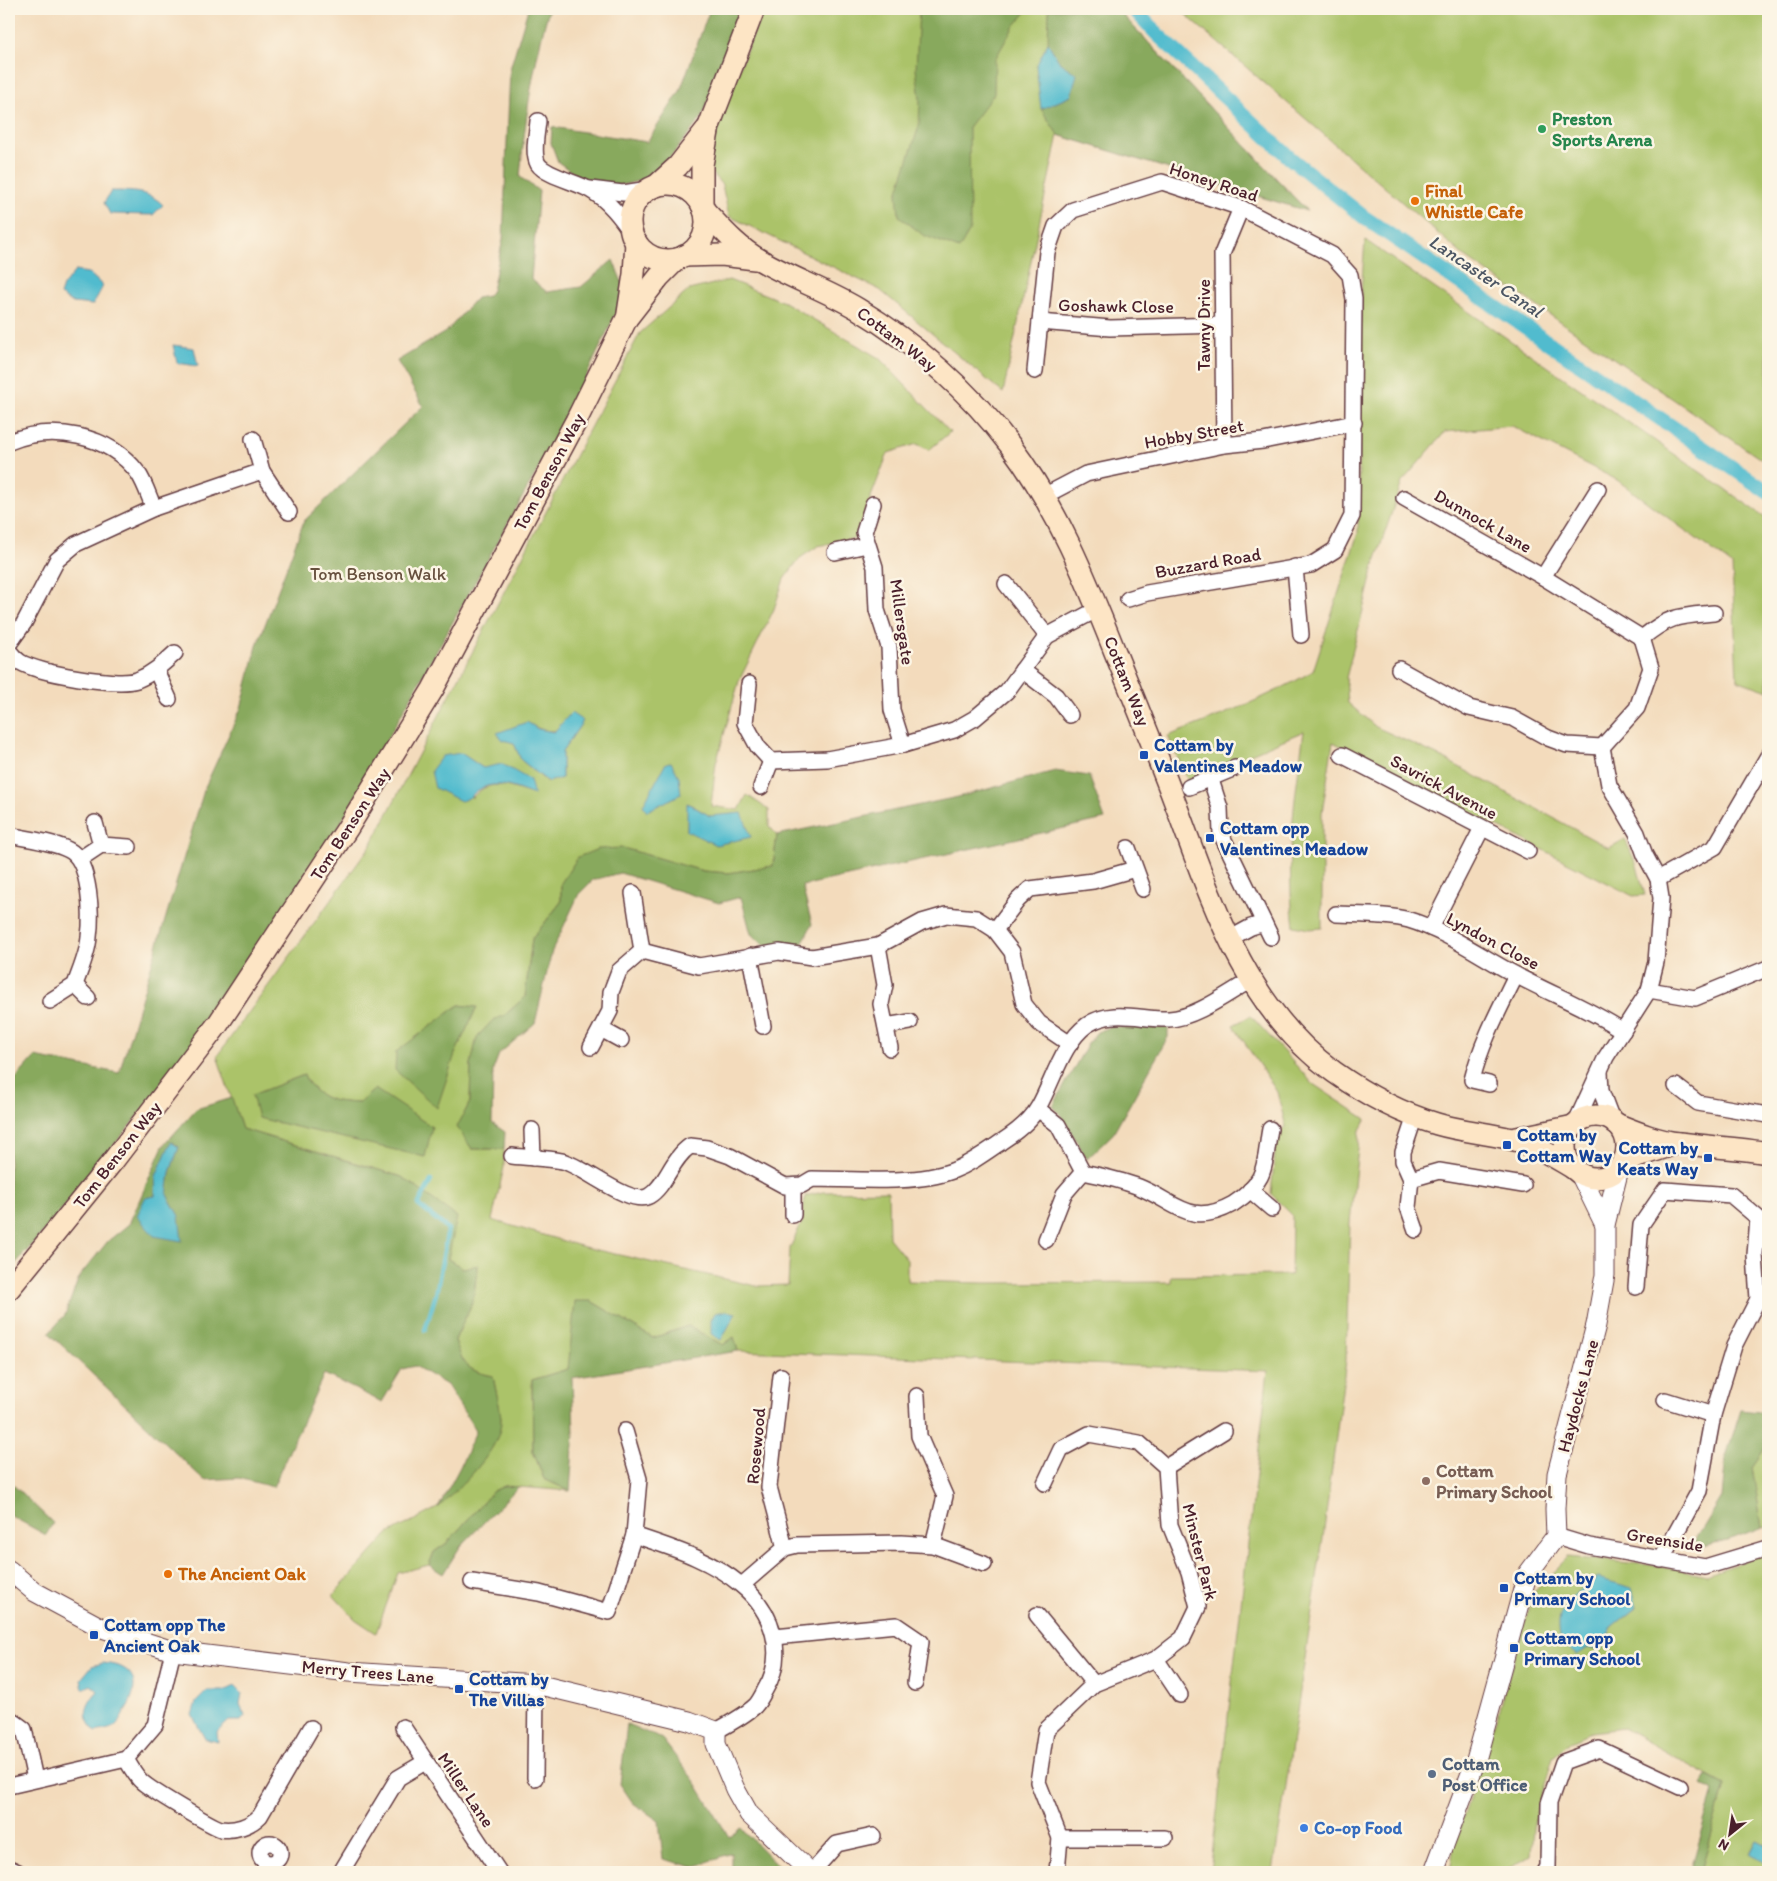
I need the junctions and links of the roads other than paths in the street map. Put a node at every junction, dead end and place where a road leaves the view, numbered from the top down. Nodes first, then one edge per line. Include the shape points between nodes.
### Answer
1 (754, 9) edge
2 (538, 121) dead end
3 (709, 126) junction
4 (652, 187) junction
5 (589, 189) junction
6 (703, 208) junction
7 (1241, 208) junction
8 (634, 238) junction
9 (681, 257) junction
10 (758, 260) junction
11 (627, 318) junction
12 (1040, 322) junction
13 (1222, 325) junction
14 (1036, 371) dead end
15 (1354, 423) junction
16 (253, 439) dead end
17 (9, 442) edge
18 (1224, 445) junction
19 (262, 471) junction
20 (1598, 488) dead end
21 (1044, 496) junction
22 (1404, 498) dead end
23 (874, 504) dead end
24 (154, 508) junction
25 (289, 512) dead end
26 (867, 545) junction
27 (835, 552) dead end
28 (1295, 567) junction
29 (1543, 577) junction
30 (1006, 584) dead end
31 (1128, 599) dead end
32 (1098, 609) junction
33 (1714, 613) dead end
34 (1301, 635) dead end
35 (1047, 636) junction
36 (1642, 638) junction
37 (9, 644) edge
38 (9, 651) edge
39 (175, 653) dead end
40 (156, 670) junction
41 (1022, 670) junction
42 (1398, 670) dead end
43 (749, 684) dead end
44 (169, 699) dead end
45 (1070, 715) dead end
46 (904, 746) junction
47 (1602, 747) junction
48 (1342, 755) dead end
49 (1768, 756) edge
50 (771, 761) junction
51 (1235, 768) dead end
52 (1210, 780) junction
53 (761, 787) dead end
54 (1189, 788) dead end
55 (95, 823) dead end
56 (1482, 828) junction
57 (9, 835) edge
58 (101, 845) junction
59 (129, 847) dead end
60 (1128, 848) dead end
61 (1528, 851) dead end
62 (80, 859) junction
63 (1135, 870) junction
64 (1658, 879) junction
65 (1142, 888) dead end
66 (633, 892) dead end
67 (1336, 914) dead end
68 (1264, 923) junction
69 (1431, 928) junction
70 (995, 930) junction
71 (1271, 937) dead end
72 (1229, 939) junction
73 (878, 946) junction
74 (642, 951) junction
75 (750, 956) junction
76 (1768, 968) edge
77 (1516, 976) junction
78 (1250, 980) junction
79 (75, 985) junction
80 (1649, 990) junction
81 (88, 998) dead end
82 (50, 1001) dead end
83 (910, 1022) dead end
84 (763, 1026) dead end
85 (886, 1026) junction
86 (601, 1029) junction
87 (1623, 1031) junction
88 (620, 1040) dead end
89 (1070, 1044) junction
90 (591, 1047) dead end
91 (890, 1048) dead end
92 (1600, 1072) junction
93 (1489, 1084) dead end
94 (1676, 1086) dead end
95 (1038, 1108) junction
96 (1768, 1114) edge
97 (1415, 1116) junction
98 (1614, 1122) junction
99 (1575, 1125) junction
100 (1270, 1129) dead end
101 (532, 1130) dead end
102 (1512, 1140) junction
103 (1678, 1143) junction
104 (1768, 1153) edge
105 (512, 1156) dead end
106 (533, 1158) junction
107 (1620, 1168) junction
108 (1576, 1171) junction
109 (1083, 1172) junction
110 (1411, 1179) junction
111 (1523, 1185) dead end
112 (793, 1186) junction
113 (1250, 1190) junction
114 (1272, 1209) dead end
115 (793, 1215) dead end
116 (1763, 1218) edge
117 (1605, 1225) junction
118 (1416, 1230) dead end
119 (1046, 1240) dead end
120 (1636, 1287) dead end
121 (9, 1289) edge
122 (781, 1376) dead end
123 (916, 1396) dead end
124 (1665, 1400) dead end
125 (1713, 1416) junction
126 (625, 1431) dead end
127 (1224, 1431) dead end
128 (1166, 1467) junction
129 (1046, 1483) dead end
130 (634, 1535) junction
131 (1556, 1536) junction
132 (933, 1545) junction
133 (785, 1548) junction
134 (1768, 1548) edge
135 (1661, 1560) junction
136 (984, 1564) dead end
137 (9, 1570) edge
138 (472, 1582) dead end
139 (742, 1585) junction
140 (1037, 1615) dead end
141 (775, 1636) junction
142 (173, 1650) junction
143 (1156, 1659) junction
144 (915, 1683) dead end
145 (536, 1684) junction
146 (1094, 1684) junction
147 (1180, 1695) dead end
148 (9, 1718) edge
149 (403, 1727) dead end
150 (312, 1728) dead end
151 (716, 1731) junction
152 (126, 1759) junction
153 (425, 1762) junction
154 (535, 1778) dead end
155 (35, 1779) junction
156 (9, 1786) edge
157 (1680, 1787) dead end
158 (254, 1822) junction
159 (873, 1836) dead end
160 (1060, 1838) junction
161 (1165, 1838) dead end
162 (266, 1844) dead end
163 (9, 1868) edge
164 (18, 1872) edge
165 (341, 1872) edge
166 (499, 1872) edge
167 (811, 1872) edge
168 (1057, 1872) edge
169 (1434, 1872) edge
170 (1545, 1872) edge

1 - 3 main road
2 - 5 street via 538,162 548,171
3 - 4 main road via 678,166
3 - 6 main road via 702,165
4 - 5 street via 623,193
4 - 6 main road via 667,184 688,189
4 - 8 main road via 635,204 631,214
5 - 8 street via 613,208
6 - 9 main road via 705,232 697,246
6 - 10 main road, Cottam Way via 730,237
7 - 12 street, Honey Road via 1162,182 1073,210 1056,226 1047,252
7 - 13 street, Tawny Drive via 1222,254
7 - 15 street, Honey Road via 1332,254 1350,275 1354,299
8 - 9 main road via 644,251 654,257 666,260
8 - 11 main road, Tom Benson Way via 634,274
9 - 10 main road, Cottam Way via 722,255
9 - 11 main road, Tom Benson Way via 659,277
10 - 21 main road, Cottam Way via 861,310 934,365 1008,443
11 - 121 main road, Tom Benson Way via 580,414 433,689 348,829 218,1024 107,1169
12 - 13 street, Goshawk Close via 1110,328
12 - 14 street, Honey Road
13 - 18 street, Tawny Drive
15 - 18 street, Hobby Street via 1263,441
15 - 28 street, Buzzard Road via 1352,516 1335,550 1311,565
16 - 19 street
17 - 24 street via 25,435 46,433 76,434 99,443 121,456 139,473
18 - 21 street, Hobby Street via 1086,474
19 - 24 street
19 - 25 street
20 - 29 street, Dunnock Lane
21 - 32 main road, Cottam Way via 1068,538
22 - 29 street, Dunnock Lane
23 - 26 street, Millersgate via 864,532
24 - 37 street via 76,544 57,560 24,623
26 - 27 street
26 - 46 street, Millersgate via 876,574 877,610 890,647 892,710
28 - 31 street, Buzzard Road
28 - 34 street
29 - 36 street, Dunnock Lane
30 - 35 street
32 - 35 street
32 - 72 main road, Cottam Way
33 - 36 street via 1676,616 1658,624
35 - 41 street
36 - 47 street via 1651,668 1637,708
38 - 40 street via 21,662 40,669 107,681 136,680
39 - 40 street
40 - 44 street
41 - 45 street via 1056,696
41 - 46 street via 1007,691 975,718 954,730
42 - 47 street via 1469,708 1512,718 1548,738 1567,745
43 - 50 street via 745,723 758,747
46 - 50 street via 827,759
47 - 64 street via 1609,785 1638,833
48 - 56 street, Savrick Avenue
49 - 64 street via 1715,847
50 - 53 street
51 - 52 street
52 - 54 street
52 - 68 street via 1220,808 1221,834
55 - 58 street
56 - 61 street, Savrick Avenue
56 - 69 street
57 - 62 street via 70,850
58 - 59 street
58 - 62 street
60 - 63 street
62 - 79 street via 90,898 89,938
63 - 65 street
63 - 70 street via 1030,889
64 - 80 street via 1661,898 1656,962
66 - 74 street
67 - 69 street, Lyndon Close via 1383,916
68 - 71 street
68 - 72 street
69 - 77 street, Lyndon Close
70 - 73 street via 976,918 946,915 922,922
70 - 89 street via 1012,952 1024,1004 1039,1023
72 - 78 main road, Cottam Way
73 - 75 street via 812,957 779,952
73 - 85 street via 885,984 881,1004
74 - 75 street via 699,966
74 - 86 street via 619,971 611,992 610,1011
75 - 84 street
76 - 80 street via 1695,998
77 - 87 street, Lyndon Close via 1588,1010
77 - 93 street via 1486,1036 1472,1080
78 - 89 street via 1198,1010 1170,1019 1104,1017 1087,1025
78 - 97 main road, Cottam Way via 1279,1019 1314,1056 1365,1092
79 - 81 street
79 - 82 street
80 - 87 street
83 - 85 street
85 - 91 street
86 - 88 street
86 - 90 street
87 - 92 street
89 - 95 street
92 - 98 street via 1601,1091
92 - 99 street
94 - 96 street via 1698,1104
95 - 109 street via 1058,1125
95 - 112 street via 1018,1130 950,1172 924,1177 812,1179
97 - 102 main road, Cottam Way via 1457,1129
97 - 110 street via 1403,1152 1403,1161
98 - 99 main road via 1593,1116
98 - 103 main road
98 - 107 main road via 1627,1139 1626,1158
99 - 102 main road, Cottam Way
99 - 108 main road via 1566,1142 1568,1160
100 - 113 street via 1260,1177
101 - 106 street
102 - 108 main road, Cottam Way via 1545,1152
103 - 104 main road
103 - 107 main road via 1637,1157
105 - 106 street
106 - 112 street via 563,1161 632,1198 648,1197 657,1190 679,1153 690,1146 730,1156 785,1186
107 - 108 main road via 1600,1178 1590,1178
107 - 117 street, Haydocks Lane
108 - 117 street, Haydocks Lane
109 - 113 street via 1140,1187 1177,1209 1199,1215 1221,1210 1246,1196
109 - 119 street via 1064,1194
110 - 111 street via 1439,1171
110 - 118 street via 1408,1208
112 - 115 street
113 - 114 street
116 - 120 street via 1731,1195 1665,1190 1641,1225
116 - 125 street via 1755,1255 1758,1299 1734,1346
117 - 131 street, Haydocks Lane via 1605,1275 1596,1325 1557,1474
122 - 133 street, Rosewood via 769,1487
123 - 132 street via 920,1436 945,1496
124 - 125 street
125 - 135 street via 1699,1491
126 - 130 street via 639,1479
127 - 128 street
128 - 129 street via 1139,1443 1089,1434 1061,1449
128 - 143 street, Minster Park via 1170,1525 1189,1572 1198,1607 1183,1638
130 - 138 street via 609,1612 539,1593
130 - 139 street via 699,1558
131 - 135 street, Greenside
131 - 169 street via 1527,1575 1476,1760
132 - 133 street via 797,1545
132 - 136 street
133 - 139 street
134 - 135 street, Greenside via 1705,1567
137 - 142 street, Merry Trees Lane via 36,1592 102,1628
139 - 141 street via 765,1612
140 - 146 street
141 - 144 street via 896,1625 921,1642
141 - 151 street via 777,1660 771,1681 756,1705
142 - 145 street, Merry Trees Lane via 349,1672
142 - 152 street via 156,1725
143 - 146 street, Minster Park
143 - 147 street
145 - 151 street, Merry Trees Lane via 689,1721
145 - 154 street
146 - 160 street, Minster Park via 1046,1730 1038,1782
148 - 155 street via 24,1729
149 - 153 street, Miller Lane
150 - 158 street
151 - 167 street via 716,1744 749,1814
152 - 155 street
152 - 158 street via 140,1781 153,1791 220,1828 240,1828
153 - 165 street via 398,1778
153 - 166 street, Miller Lane
155 - 156 street
157 - 170 street via 1598,1749 1563,1762 1549,1803 1548,1867
158 - 162 street
159 - 167 street via 837,1844
160 - 161 street
160 - 168 street, Minster Park
163 - 164 street

